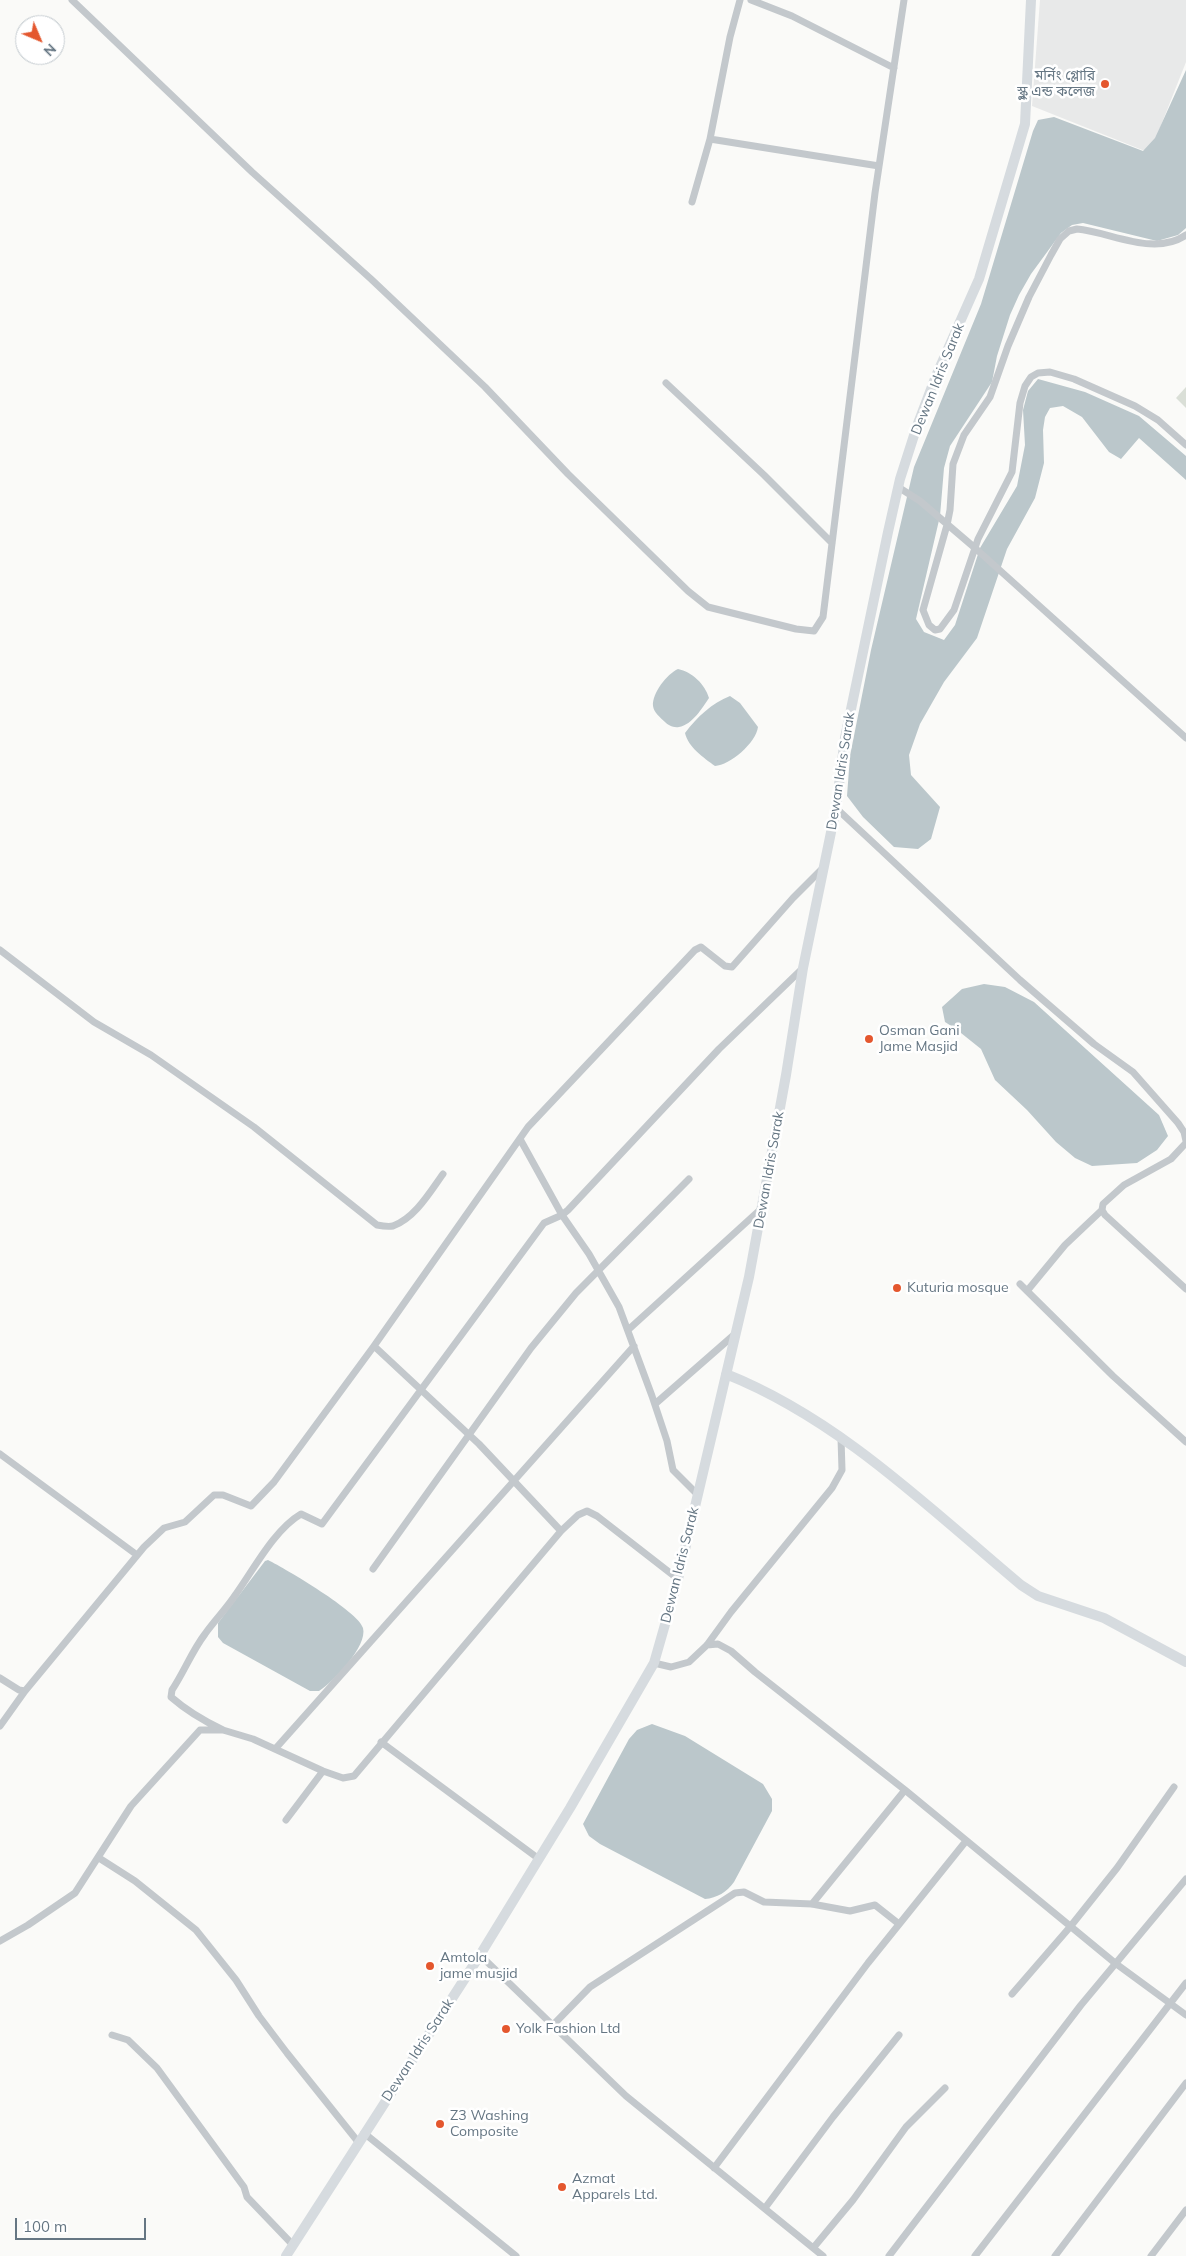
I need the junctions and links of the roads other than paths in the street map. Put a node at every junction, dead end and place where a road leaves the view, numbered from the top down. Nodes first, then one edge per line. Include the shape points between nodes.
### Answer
1 (72, 0) edge
2 (740, 0) edge
3 (751, 0) edge
4 (904, 0) edge
5 (1031, 0) edge
6 (894, 68) junction
7 (710, 139) junction
8 (879, 166) junction
9 (692, 202) dead end
10 (1186, 235) edge
11 (666, 383) dead end
12 (1186, 445) edge
13 (898, 488) junction
14 (947, 525) junction
15 (832, 543) junction
16 (975, 548) junction
17 (1186, 738) edge
18 (836, 808) junction
19 (824, 867) junction
20 (0, 950) edge
21 (803, 968) junction
22 (520, 1139) junction
23 (1186, 1142) edge
24 (443, 1174) dead end
25 (689, 1179) dead end
26 (762, 1208) junction
27 (1102, 1210) junction
28 (562, 1215) junction
29 (598, 1271) junction
30 (1020, 1284) dead end
31 (1186, 1289) edge
32 (1027, 1291) junction
33 (628, 1330) junction
34 (735, 1334) junction
35 (374, 1346) junction
36 (634, 1346) junction
37 (726, 1374) junction
38 (421, 1389) junction
39 (655, 1404) junction
40 (469, 1435) junction
41 (841, 1438) junction
42 (1186, 1442) edge
43 (0, 1454) edge
44 (513, 1481) junction
45 (697, 1494) junction
46 (561, 1531) junction
47 (137, 1555) junction
48 (373, 1569) dead end
49 (678, 1579) junction
50 (707, 1644) junction
51 (1186, 1662) edge
52 (654, 1663) junction
53 (0, 1678) edge
54 (25, 1691) junction
55 (201, 1719) junction
56 (0, 1726) edge
57 (200, 1730) junction
58 (223, 1730) junction
59 (381, 1742) junction
60 (276, 1748) junction
61 (322, 1771) junction
62 (1174, 1787) dead end
63 (905, 1790) junction
64 (286, 1820) dead end
65 (966, 1841) junction
66 (99, 1858) junction
67 (539, 1859) junction
68 (1186, 1879) edge
69 (812, 1904) junction
70 (899, 1924) junction
71 (1070, 1927) junction
72 (0, 1941) edge
73 (480, 1955) junction
74 (1115, 1963) junction
75 (1186, 1983) edge
76 (1012, 1994) dead end
77 (1170, 2002) junction
78 (1186, 2015) edge
79 (552, 2025) junction
80 (112, 2035) dead end
81 (898, 2035) dead end
82 (1186, 2082) edge
83 (945, 2088) dead end
84 (364, 2133) junction
85 (358, 2143) junction
86 (714, 2168) junction
87 (765, 2208) junction
88 (1186, 2210) edge
89 (294, 2245) junction
90 (814, 2247) junction
91 (286, 2256) edge
92 (516, 2256) edge
93 (823, 2256) edge
94 (889, 2256) edge
95 (975, 2256) edge
96 (1055, 2256) edge
97 (1151, 2256) edge

1 - 15 street via 485,387 568,474 708,607 814,631 823,617
2 - 7 street
3 - 6 street via 792,16
4 - 6 street
5 - 13 main road, Dewan Idris Sarak via 1025,124 980,279 936,376
6 - 8 street
7 - 8 street
7 - 9 street
8 - 15 street
10 - 14 street via 1168,243 1146,243 1077,229 1060,239 1029,297 990,397 961,442 952,464
11 - 15 street
12 - 16 street via 1158,420 1134,406 1074,379 1050,372 1038,373 1025,386 1020,403 1012,472
13 - 14 street via 920,501
13 - 18 main road, Dewan Idris Sarak via 845,738
14 - 16 street
14 - 16 street via 923,610 929,625 935,630 940,629 954,610
16 - 17 street
18 - 19 main road, Dewan Idris Sarak
18 - 23 street via 1020,980 1094,1044 1134,1072 1178,1123
19 - 21 main road, Dewan Idris Sarak
19 - 22 street via 792,898 732,967 725,966 701,947 695,950 580,1070
20 - 24 street via 94,1022 151,1055 254,1128 377,1225 391,1226 404,1220 420,1205
21 - 26 main road, Dewan Idris Sarak
21 - 28 street via 719,1049
22 - 28 street
22 - 35 street
23 - 27 street via 1172,1159 1124,1185 1102,1204
25 - 29 street
26 - 33 street
26 - 34 main road, Dewan Idris Sarak
27 - 31 street
27 - 32 street via 1065,1245
28 - 29 street
28 - 38 street via 544,1223
29 - 33 street
29 - 40 street via 532,1348
30 - 32 street
32 - 42 street
33 - 36 street
34 - 37 main road, Dewan Idris Sarak
34 - 39 street
35 - 38 street
35 - 47 street via 274,1482 251,1506 214,1495 184,1522 164,1528
36 - 39 street
36 - 44 street
37 - 41 main road
37 - 45 main road, Dewan Idris Sarak
38 - 40 street
38 - 55 street via 331,1514 322,1524 301,1514 286,1526 205,1634 171,1697
39 - 45 street via 674,1470
40 - 44 street
40 - 48 street
41 - 50 street via 842,1470 832,1488
41 - 51 main road via 1021,1585 1038,1596 1104,1618
43 - 47 street
44 - 46 street
44 - 60 street
45 - 49 main road, Dewan Idris Sarak
46 - 49 street via 578,1515 587,1512 597,1516
46 - 59 street
47 - 54 street
49 - 52 main road, Dewan Idris Sarak
50 - 52 street via 690,1662 671,1667
50 - 63 street via 718,1644 732,1651
52 - 67 main road, Dewan Idris Sarak
53 - 54 street
54 - 56 street
55 - 57 street
55 - 58 street
57 - 58 street
57 - 66 street via 131,1806
58 - 60 street
59 - 61 street via 354,1776 343,1778
59 - 67 street
60 - 61 street
61 - 64 street
62 - 71 street via 1117,1868
63 - 65 street
63 - 69 street
65 - 70 street
65 - 71 street
66 - 72 street via 75,1893
66 - 85 street via 135,1881 196,1930
67 - 73 main road, Dewan Idris Sarak
68 - 74 street
69 - 70 street via 850,1911 876,1905
69 - 79 street via 764,1902 744,1892 735,1893 590,1987
70 - 86 street
71 - 74 street
71 - 76 street
73 - 79 street
73 - 84 main road, Dewan Idris Sarak
74 - 77 street
74 - 94 street
75 - 77 street
77 - 78 street
77 - 95 street
79 - 86 street via 626,2096
80 - 89 street via 128,2040 157,2068 244,2187 246,2197
81 - 87 street
82 - 96 street
83 - 90 street via 906,2127
84 - 85 main road, Dewan Idris Sarak
84 - 92 street
85 - 89 main road, Dewan Idris Sarak
86 - 87 street
87 - 90 street
88 - 97 street
89 - 91 main road, Dewan Idris Sarak
90 - 93 street

